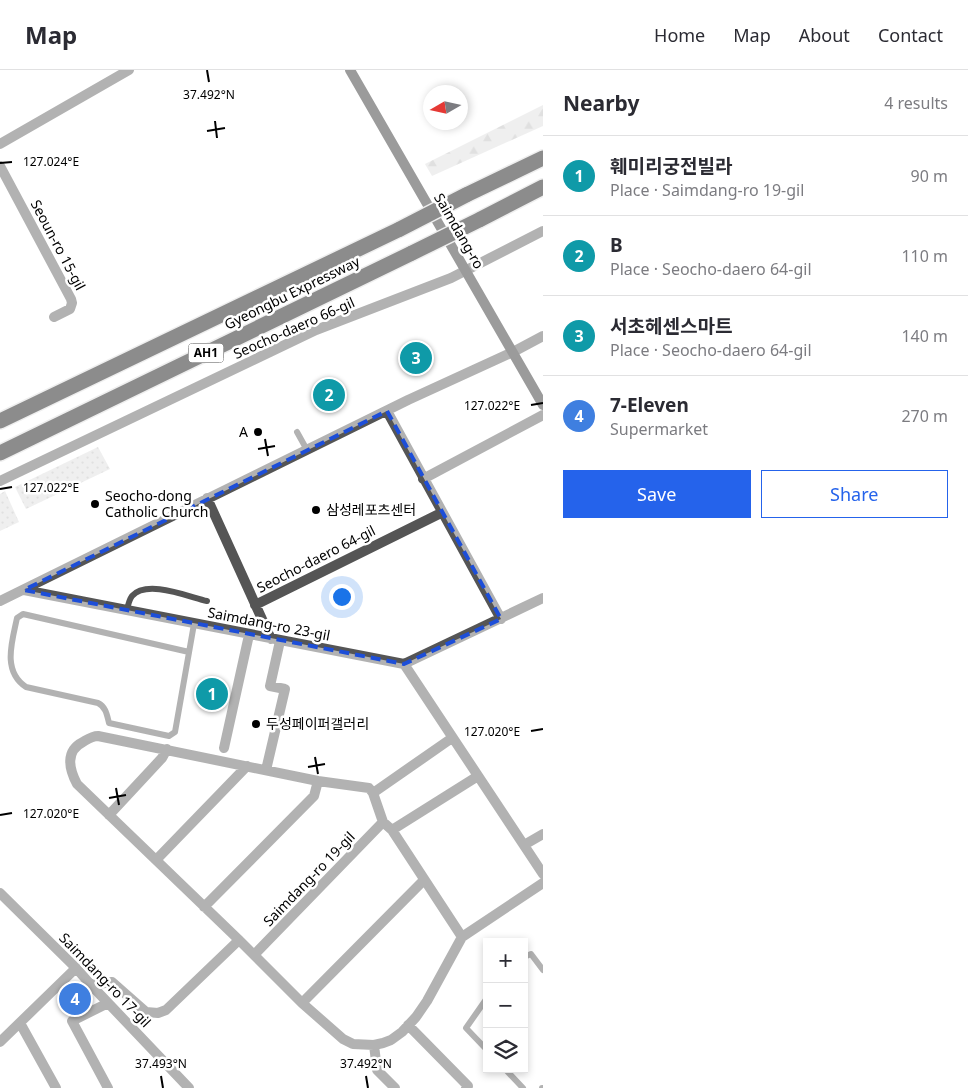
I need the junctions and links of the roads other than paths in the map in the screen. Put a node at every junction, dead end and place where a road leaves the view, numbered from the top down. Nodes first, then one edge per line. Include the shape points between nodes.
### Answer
1 (129, 70) edge
2 (350, 70) edge
3 (0, 144) edge
4 (543, 158) edge
5 (0, 166) edge
6 (4, 181) edge
7 (543, 187) edge
8 (542, 235) edge
9 (466, 271) junction
10 (54, 317) dead end
11 (543, 336) edge
12 (512, 352) junction
13 (543, 405) edge
14 (387, 411) junction
15 (543, 415) edge
16 (0, 421) edge
17 (297, 432) dead end
18 (307, 450) junction
19 (0, 453) edge
20 (423, 479) junction
21 (0, 481) edge
22 (207, 498) junction
23 (441, 512) junction
24 (24, 590) junction
25 (543, 598) edge
26 (0, 601) edge
27 (207, 602) dead end
28 (255, 605) junction
29 (127, 610) junction
30 (501, 619) junction
31 (194, 624) junction
32 (249, 635) junction
33 (276, 640) junction
34 (189, 652) junction
35 (404, 664) junction
36 (452, 738) junction
37 (224, 748) dead end
38 (167, 750) junction
39 (246, 766) junction
40 (266, 770) junction
41 (478, 776) junction
42 (318, 781) junction
43 (372, 793) junction
44 (110, 815) junction
45 (382, 822) junction
46 (392, 830) junction
47 (543, 834) edge
48 (524, 845) junction
49 (156, 860) junction
50 (543, 874) edge
51 (424, 880) junction
52 (543, 883) edge
53 (2, 898) edge
54 (204, 907) junction
55 (462, 937) junction
56 (239, 940) junction
57 (254, 955) junction
58 (528, 956) edge
59 (76, 968) junction
60 (543, 970) edge
61 (91, 985) junction
62 (108, 1003) junction
63 (302, 1003) junction
64 (483, 1004) edge
65 (20, 1023) junction
66 (408, 1025) junction
67 (0, 1042) edge
68 (374, 1045) junction
69 (483, 1046) edge
70 (509, 1073) edge
71 (56, 1088) edge
72 (108, 1088) edge
73 (189, 1088) edge
74 (395, 1088) edge
75 (466, 1088) edge
76 (523, 1088) edge

1 - 3 street
2 - 9 main road, Saimdang-ro
4 - 16 highway, Gyeongbu Expressway / AH1, bridge
5 - 6 street, Seoun-ro 15-gil
6 - 10 street, Seoun-ro 15-gil via 71,299 70,309
7 - 19 highway, Gyeongbu Expressway / AH1, bridge
8 - 9 street, Seocho-daero 66-gil
9 - 12 main road, Saimdang-ro
9 - 21 street, Seocho-daero 66-gil via 316,330
11 - 12 street
12 - 13 main road, Saimdang-ro
12 - 14 street
14 - 18 street
14 - 20 street
15 - 20 street
17 - 18 lane
18 - 22 street
20 - 23 street
22 - 24 street
22 - 28 street, Seocho-daero 64-gil
23 - 28 street, Seocho-daero 64-gil
23 - 30 street
24 - 26 street
24 - 29 street, Saimdang-ro 23-gil
25 - 30 street
27 - 29 lane via 149,588 130,598
28 - 33 street
29 - 31 street, Saimdang-ro 23-gil
30 - 35 street
31 - 32 street, Saimdang-ro 23-gil
31 - 34 lane
32 - 33 street, Saimdang-ro 23-gil
32 - 37 street
33 - 35 street, Saimdang-ro 23-gil
33 - 40 street via 270,686 285,689
34 - 34 lane via 174,732 166,737 109,723 106,711 98,703 26,687 19,682 10,665 17,618 24,614
35 - 36 street
36 - 41 street
36 - 43 street
38 - 39 street
38 - 44 street
38 - 44 street via 98,736 92,736 73,749 71,774 77,784
39 - 40 street
39 - 49 street
40 - 42 street
41 - 46 street
41 - 48 street
42 - 43 street via 369,788
42 - 54 street via 314,796
43 - 45 street
44 - 49 street
45 - 46 street
45 - 57 street, Saimdang-ro 19-gil
46 - 51 street
47 - 48 street
48 - 50 street
49 - 54 street
51 - 55 street
51 - 63 street
52 - 55 street
53 - 59 street, Saimdang-ro 17-gil
54 - 56 street
55 - 66 street via 427,1001
56 - 57 street
56 - 61 street via 166,1010 158,1013 146,1012 112,982
57 - 63 street
58 - 60 lane via 531,954
59 - 61 street, Saimdang-ro 17-gil
59 - 65 street
61 - 62 street, Saimdang-ro 17-gil
62 - 72 street via 72,1021
62 - 73 street, Saimdang-ro 17-gil
63 - 68 street via 347,1041
64 - 69 lane via 466,1028
65 - 67 street
65 - 71 street
66 - 68 street via 391,1040
66 - 75 street via 468,1086
68 - 74 street via 377,1070
70 - 76 lane

